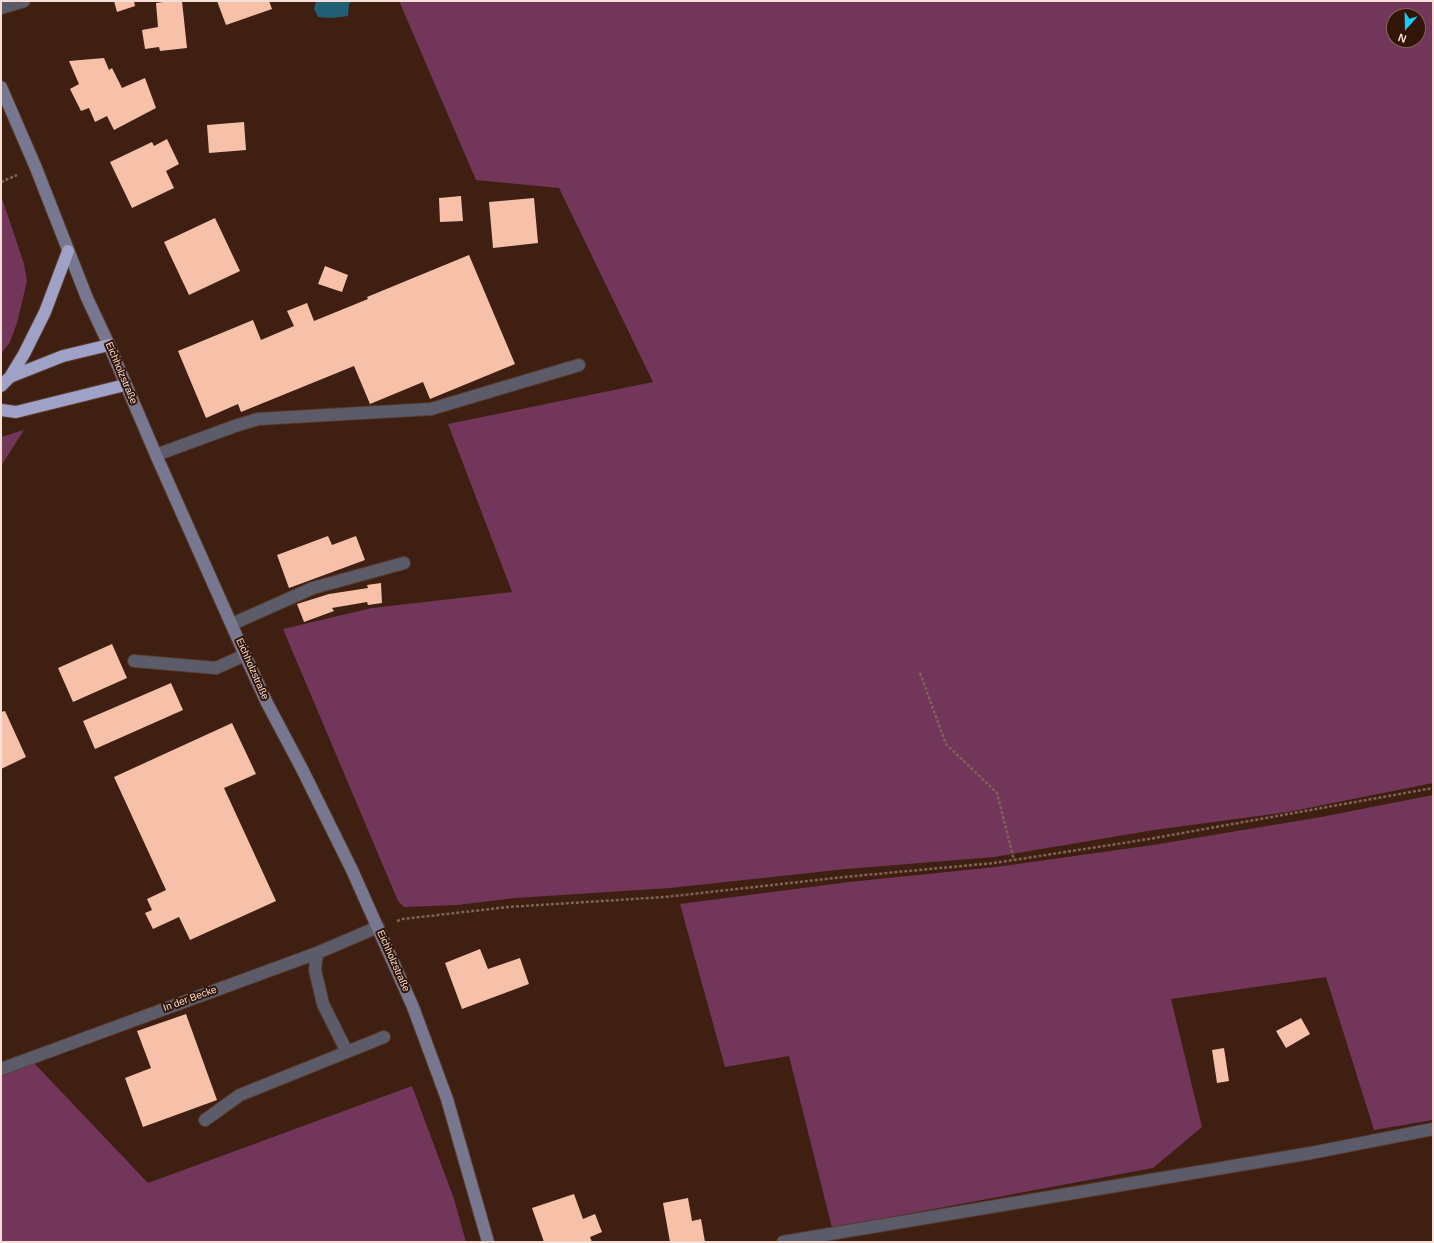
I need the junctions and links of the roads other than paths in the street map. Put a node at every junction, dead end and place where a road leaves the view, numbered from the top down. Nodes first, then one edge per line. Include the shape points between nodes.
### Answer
1 (24, 1) edge
2 (1, 8) edge
3 (1, 87) edge
4 (68, 251) junction
5 (109, 345) junction
6 (579, 364) dead end
7 (10, 377) junction
8 (126, 385) junction
9 (1, 386) edge
10 (1, 410) edge
11 (156, 455) junction
12 (404, 563) dead end
13 (232, 624) junction
14 (246, 655) junction
15 (134, 661) dead end
16 (378, 927) junction
17 (316, 953) junction
18 (384, 1037) dead end
19 (347, 1052) junction
20 (1, 1069) edge
21 (204, 1120) dead end
22 (1433, 1129) edge
23 (488, 1242) edge
24 (783, 1242) edge

1 - 2 street
3 - 4 main road, Eichholzstraße
4 - 5 main road, Eichholzstraße
4 - 7 highway via 54,293
5 - 7 highway via 63,356
5 - 8 main road, Eichholzstraße
6 - 11 street via 431,409 258,419
7 - 9 highway
8 - 10 highway via 16,412
8 - 11 main road, Eichholzstraße
11 - 13 main road, Eichholzstraße
12 - 13 street via 313,588
13 - 14 main road, Eichholzstraße
14 - 15 street via 216,668
14 - 16 main road, Eichholzstraße via 267,703 301,767
16 - 17 street, In der Becke
16 - 23 main road, Eichholzstraße via 413,1007 447,1099
17 - 19 street via 316,970 323,1004
17 - 20 street, In der Becke
18 - 19 street
19 - 21 street via 240,1095
22 - 24 street via 1303,1154

